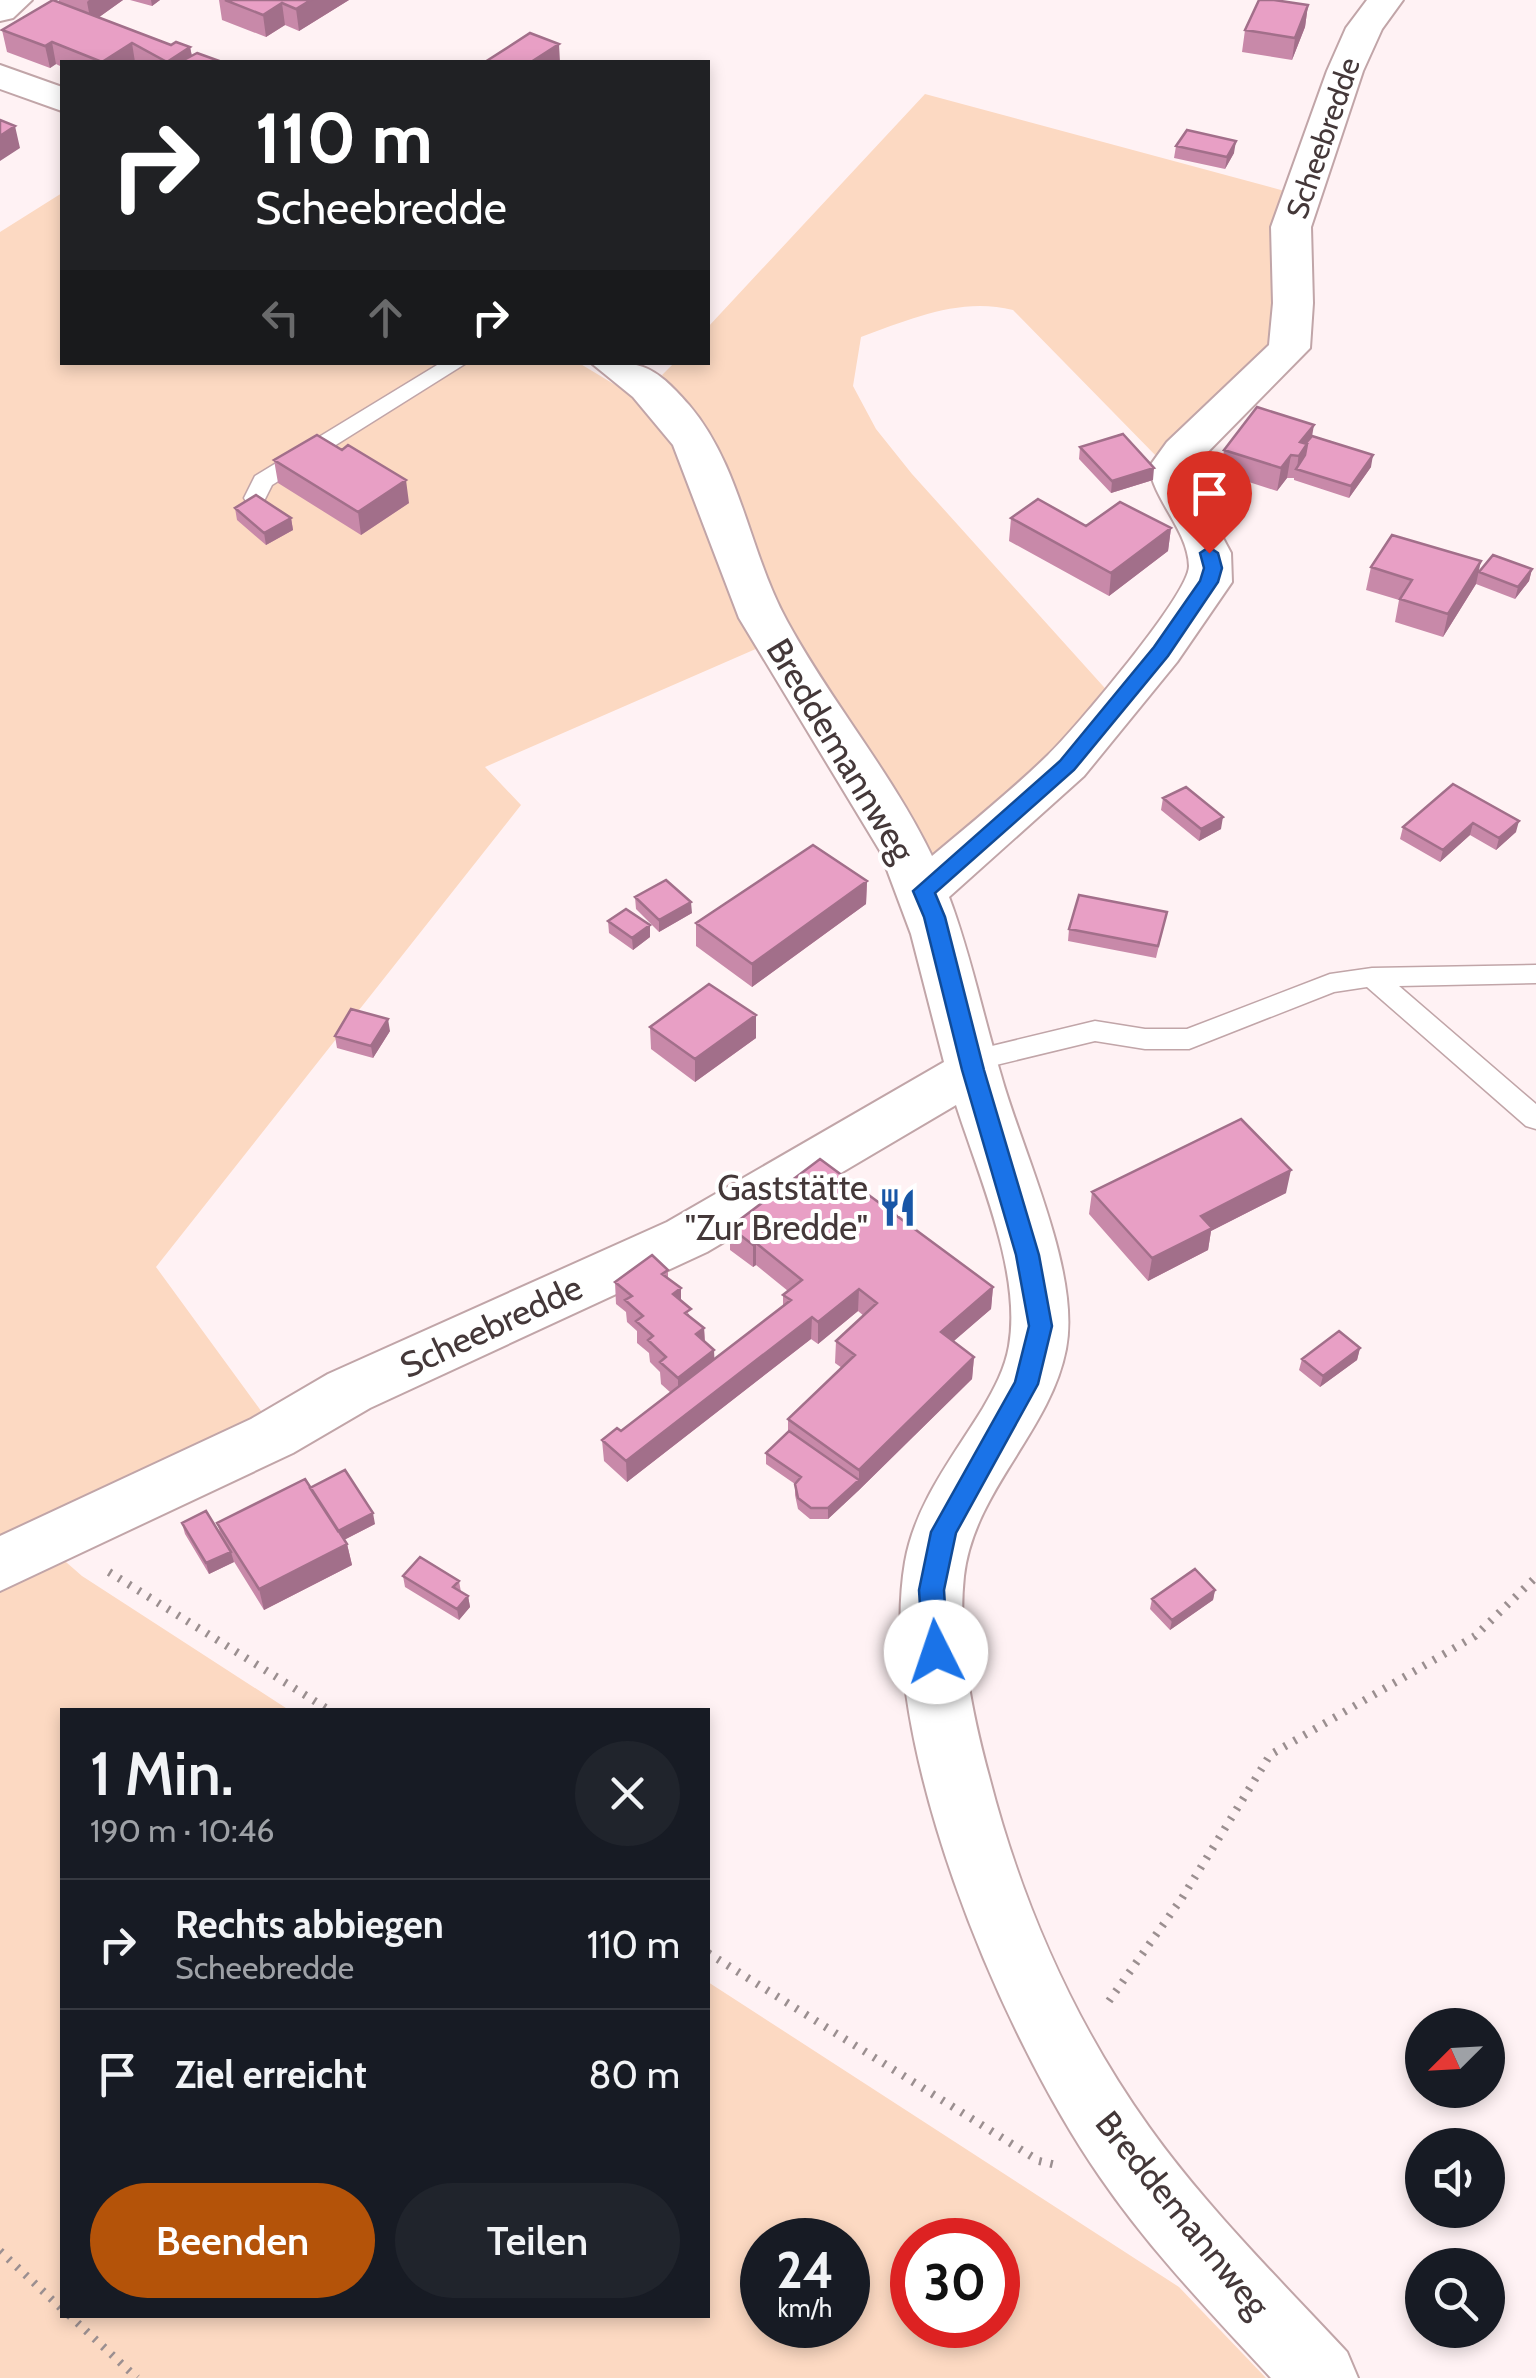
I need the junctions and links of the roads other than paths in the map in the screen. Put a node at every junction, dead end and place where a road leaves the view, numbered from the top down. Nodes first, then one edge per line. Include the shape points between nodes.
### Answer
1 (14, 0) edge
2 (1384, 0) edge
3 (0, 10) edge
4 (0, 76) edge
5 (60, 99) edge
6 (453, 365) edge
7 (626, 372) edge
8 (256, 498) edge
9 (924, 891) junction
10 (1536, 974) edge
11 (1372, 977) junction
12 (972, 1065) junction
13 (1536, 1118) edge
14 (0, 1564) edge
15 (1321, 2378) edge

1 - 3 street
2 - 9 street, Scheebredde via 1345,71 1291,227 1289,348 1172,468 1176,494 1209,553 1209,582 1067,765
4 - 5 street
6 - 8 lane via 263,481
7 - 9 street, Breddemannweg via 665,400 692,437 759,613
9 - 12 street, Breddemannweg
10 - 11 lane
11 - 12 lane via 1330,983 1189,1039 1096,1031
11 - 13 lane
12 - 14 street, Scheebredde via 687,1236 349,1391 272,1436
12 - 15 street, Breddemannweg via 1027,1255 1040,1326 1026,1384 943,1532 932,1590 942,1708 967,1814 1014,1949 1103,2120 1157,2194

